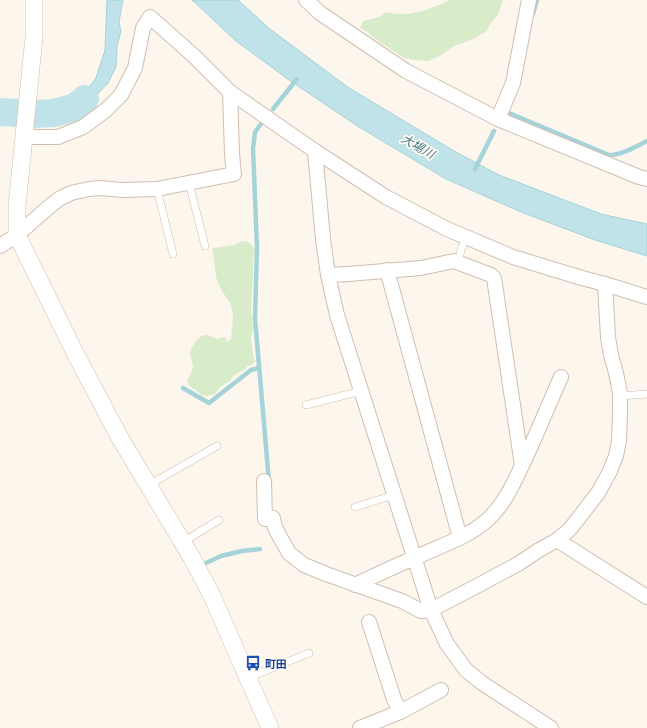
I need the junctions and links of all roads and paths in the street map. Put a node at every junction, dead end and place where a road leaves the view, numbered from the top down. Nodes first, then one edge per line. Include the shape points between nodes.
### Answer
1 (34, 0) edge
2 (306, 0) edge
3 (529, 0) edge
4 (230, 92) junction
5 (498, 119) junction
6 (24, 137) junction
7 (315, 151) junction
8 (647, 179) edge
9 (189, 183) junction
10 (157, 189) junction
11 (17, 235) junction
12 (466, 237) junction
13 (0, 246) edge
14 (205, 246) dead end
15 (173, 254) dead end
16 (458, 263) junction
17 (387, 270) junction
18 (328, 275) junction
19 (605, 284) junction
20 (647, 297) edge
21 (561, 377) dead end
22 (361, 391) junction
23 (647, 394) edge
24 (620, 396) junction
25 (306, 405) dead end
26 (217, 446) dead end
27 (522, 465) junction
28 (264, 480) dead end
29 (148, 485) junction
30 (394, 495) junction
31 (355, 507) dead end
32 (219, 520) dead end
33 (460, 538) junction
34 (557, 540) junction
35 (183, 542) junction
36 (414, 558) junction
37 (355, 585) junction
38 (647, 597) edge
39 (431, 610) junction
40 (369, 622) dead end
41 (309, 653) dead end
42 (248, 678) junction
43 (441, 690) dead end
44 (400, 712) junction
45 (270, 728) edge
46 (360, 728) edge
47 (551, 728) edge

1 - 6 street via 34,37
2 - 5 street via 320,13 406,71
3 - 5 street via 513,83
4 - 6 street via 150,17 143,28 135,68 121,95 106,110 84,127 58,137
4 - 7 street
4 - 9 street via 234,174
5 - 8 street
6 - 11 street via 17,206
7 - 12 street via 386,197
7 - 18 street
9 - 10 street
9 - 14 lane
10 - 11 street via 100,188 71,193 59,199
10 - 15 lane
11 - 13 street
11 - 29 street via 79,360
12 - 16 lane
12 - 19 street via 513,256
16 - 17 street via 454,261 421,268
16 - 27 street via 491,274 494,278
17 - 18 street
17 - 33 street
18 - 22 street via 337,315
19 - 20 street
19 - 24 street via 608,337
21 - 27 street
22 - 25 lane
22 - 30 street
23 - 24 lane
24 - 34 street via 619,441 610,471 598,493 570,529
26 - 29 lane
27 - 33 street via 497,510 485,522
28 - 37 street via 265,518 273,518 275,528 289,553 304,565
29 - 35 street
30 - 31 lane
30 - 36 street
32 - 35 lane
33 - 36 street
34 - 38 street
34 - 39 street via 518,564
35 - 42 street via 212,596
36 - 37 street
36 - 39 street
37 - 39 street via 402,601 421,611
39 - 47 street via 448,644 466,670
40 - 44 street
41 - 42 lane
42 - 45 street
43 - 44 street
44 - 46 street

